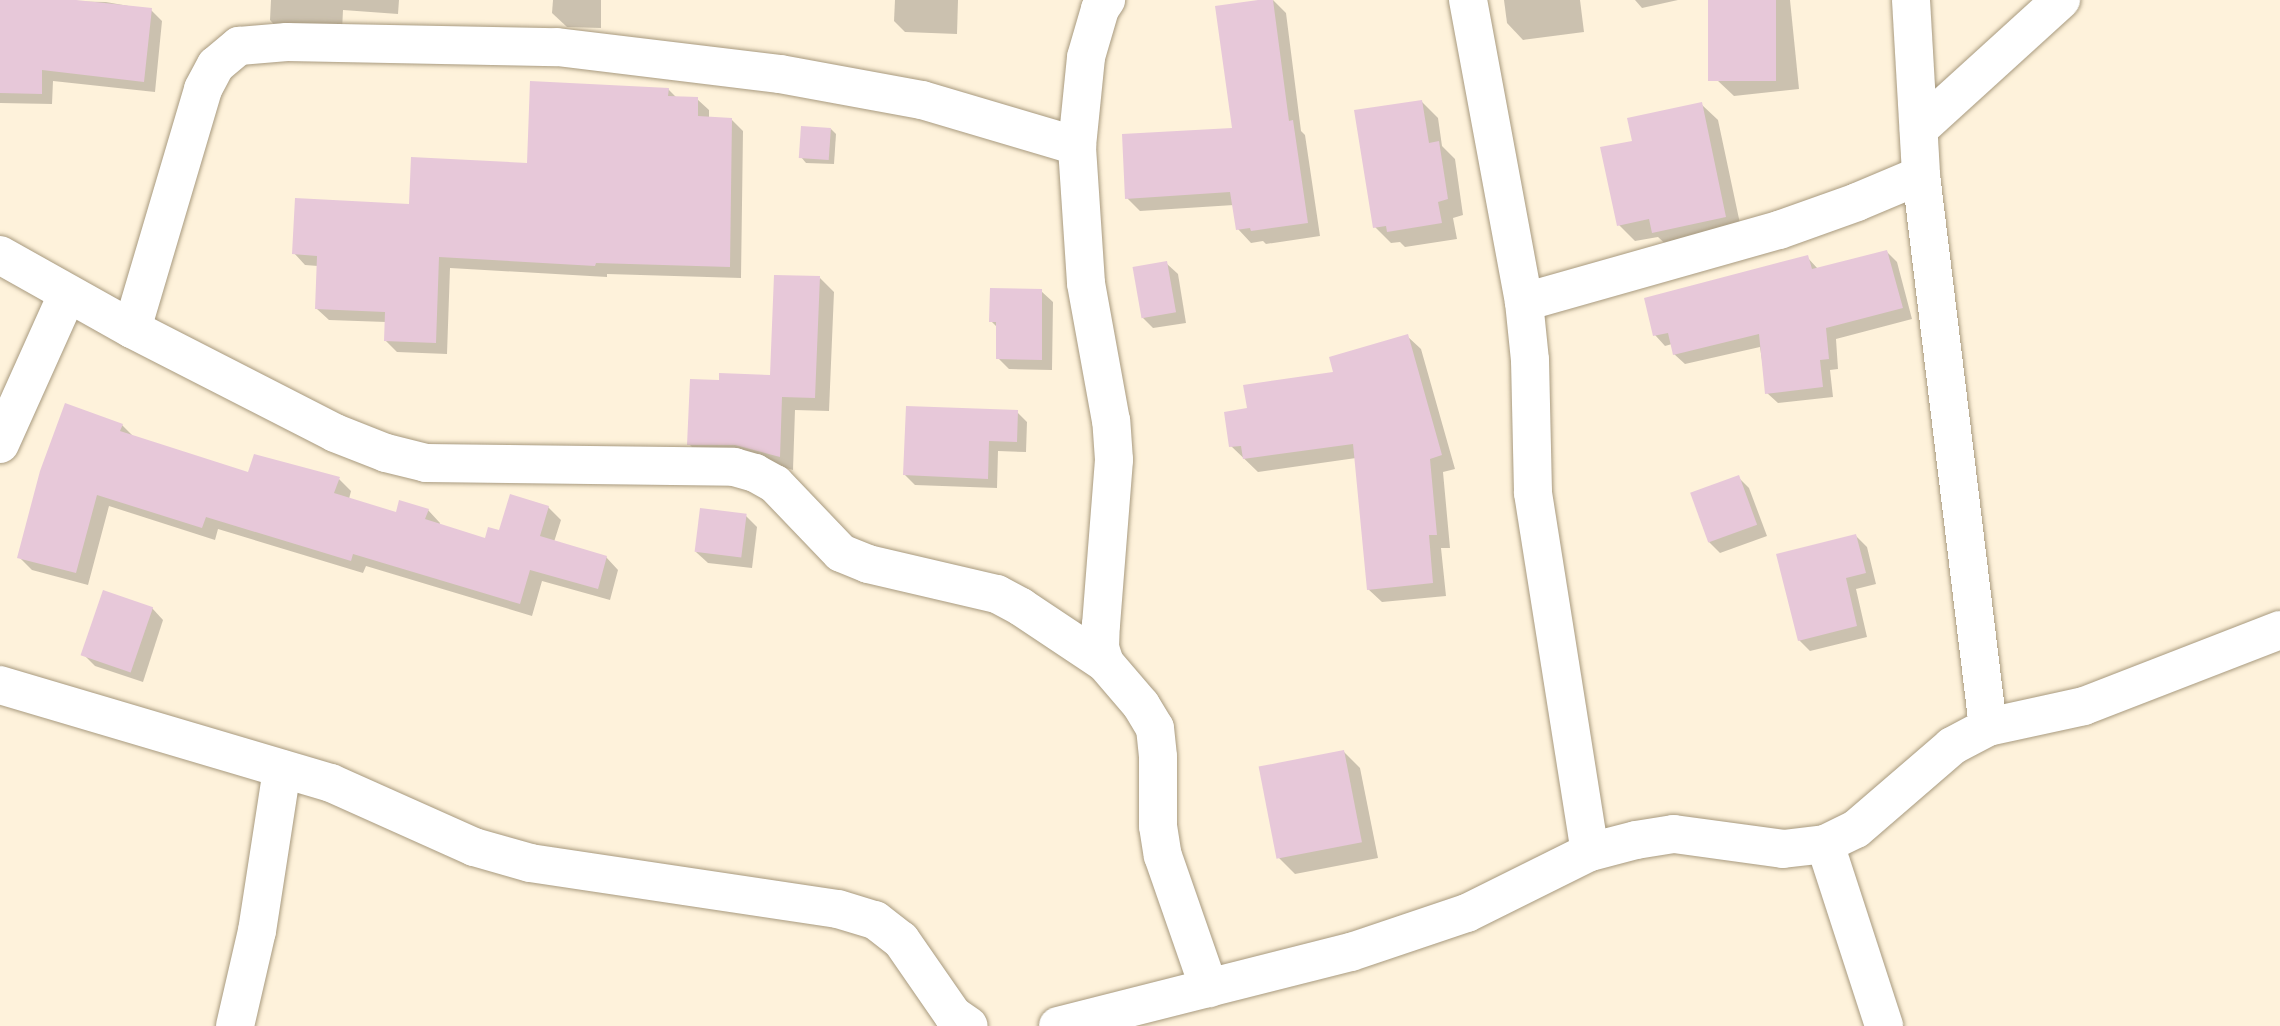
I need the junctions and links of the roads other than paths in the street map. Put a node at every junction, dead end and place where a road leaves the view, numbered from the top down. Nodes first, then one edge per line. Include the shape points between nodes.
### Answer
1 (1105, 0) edge
2 (1468, 0) edge
3 (1911, 0) edge
4 (2061, 0) edge
5 (1919, 129) junction
6 (1077, 146) junction
7 (1921, 175) junction
8 (0, 255) edge
9 (67, 295) junction
10 (1524, 302) junction
11 (132, 329) junction
12 (0, 444) edge
13 (2280, 630) edge
14 (1105, 663) junction
15 (0, 685) edge
16 (1988, 727) junction
17 (282, 769) junction
18 (1825, 845) junction
19 (1590, 852) junction
20 (1209, 988) junction
21 (235, 1026) edge
22 (969, 1026) edge
23 (1058, 1026) edge
24 (1884, 1026) edge

1 - 6 street via 1086,58
2 - 10 street
3 - 5 street
4 - 5 street
5 - 7 street
6 - 11 street via 922,100 780,74 557,47 287,42 239,46 216,65 203,89
6 - 14 street via 1086,283 1114,460 1101,625
7 - 10 street via 1779,230
7 - 16 street
8 - 9 street
9 - 11 street
9 - 12 street
10 - 19 street via 1534,493
11 - 14 street via 335,433 426,463 734,467 755,473 775,484 841,553 868,564 997,594
13 - 16 street via 2084,706
14 - 20 street via 1155,728 1163,856
15 - 17 street
16 - 18 street via 1952,746 1856,829
17 - 21 street via 257,931
17 - 22 street via 331,783 474,847 530,863 838,909 875,920 901,940 954,1015
18 - 19 street via 1783,849 1674,834
18 - 24 street
19 - 20 street via 1467,913 1352,952
20 - 23 street

